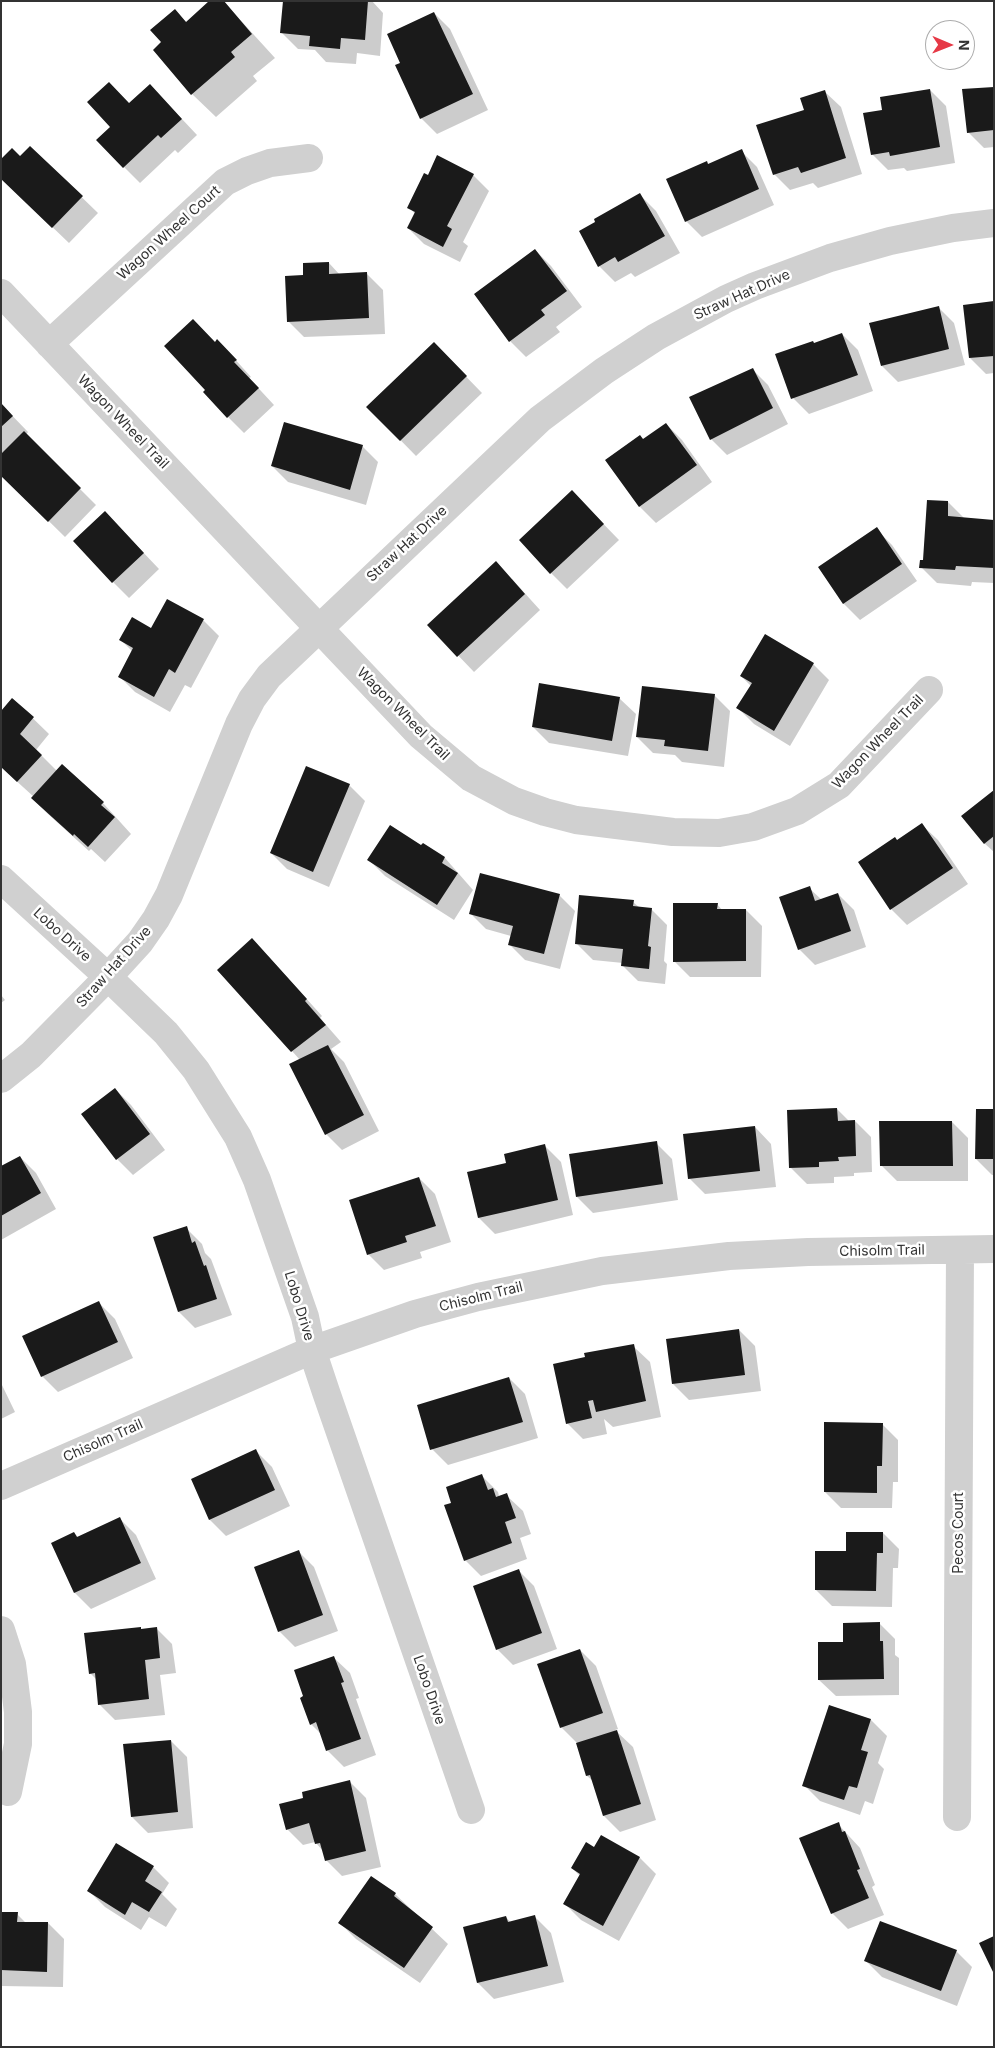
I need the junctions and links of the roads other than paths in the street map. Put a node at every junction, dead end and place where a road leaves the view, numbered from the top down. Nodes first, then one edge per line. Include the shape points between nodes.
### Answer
1 (308, 158) dead end
2 (994, 223) edge
3 (1, 293) edge
4 (49, 344) junction
5 (319, 628) junction
6 (929, 690) dead end
7 (1, 879) edge
8 (108, 977) junction
9 (1, 1079) edge
10 (994, 1249) edge
11 (960, 1250) junction
12 (312, 1350) junction
13 (1, 1486) edge
14 (1, 1630) edge
15 (8, 1792) dead end
16 (471, 1810) dead end
17 (958, 1817) dead end

1 - 4 street, Wagon Wheel Court via 270,163 225,182
2 - 5 street, Straw Hat Drive via 921,234 830,258 726,299 656,337 540,419
3 - 4 street, Wagon Wheel Trail
4 - 5 street, Wagon Wheel Trail
5 - 6 street, Wagon Wheel Trail via 434,747 471,778 499,794 545,812 576,820 673,832 738,831 797,811 839,785
5 - 8 street, Straw Hat Drive via 282,662 252,699 170,895 145,935
7 - 8 street, Lobo Drive
8 - 9 street, Straw Hat Drive via 31,1055
8 - 12 street, Lobo Drive via 176,1045 196,1070 238,1137 257,1180 305,1317
10 - 11 street, Chisolm Trail
11 - 12 street, Chisolm Trail via 728,1256 602,1271 415,1314
11 - 17 street, Pecos Court
12 - 13 street, Chisolm Trail
12 - 16 street, Lobo Drive
14 - 15 street via 12,1664 18,1712 18,1744

